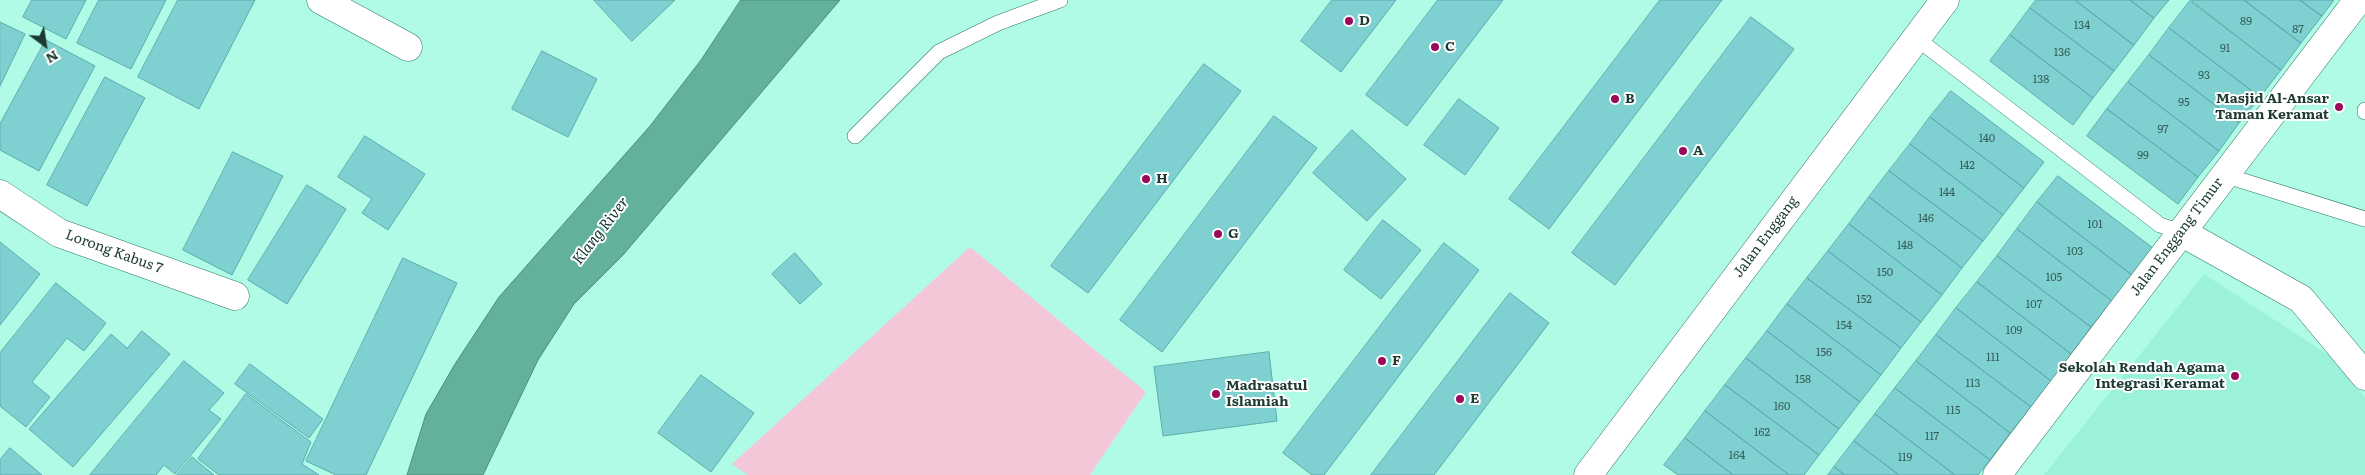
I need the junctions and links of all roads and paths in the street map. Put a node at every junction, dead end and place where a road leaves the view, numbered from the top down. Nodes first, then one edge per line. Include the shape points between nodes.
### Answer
1 (321, 0) edge
2 (1060, 0) edge
3 (1945, 0) edge
4 (2358, 0) edge
5 (1916, 38) junction
6 (408, 47) dead end
7 (855, 136) dead end
8 (2224, 175) junction
9 (0, 194) edge
10 (2365, 219) edge
11 (2181, 232) junction
12 (235, 296) dead end
13 (2365, 376) edge
14 (1588, 475) edge
15 (1997, 475) edge

1 - 6 street
2 - 7 lane via 998,22 939,52
3 - 5 street, Jalan Enggang
4 - 8 street, Jalan Enggang Timur
5 - 11 lane via 2160,225
5 - 14 street, Jalan Enggang
8 - 10 lane
8 - 11 street, Jalan Enggang Timur
9 - 12 street, Lorong Kabus 7 via 59,232
11 - 13 street via 2301,299
11 - 15 street, Jalan Enggang Timur

